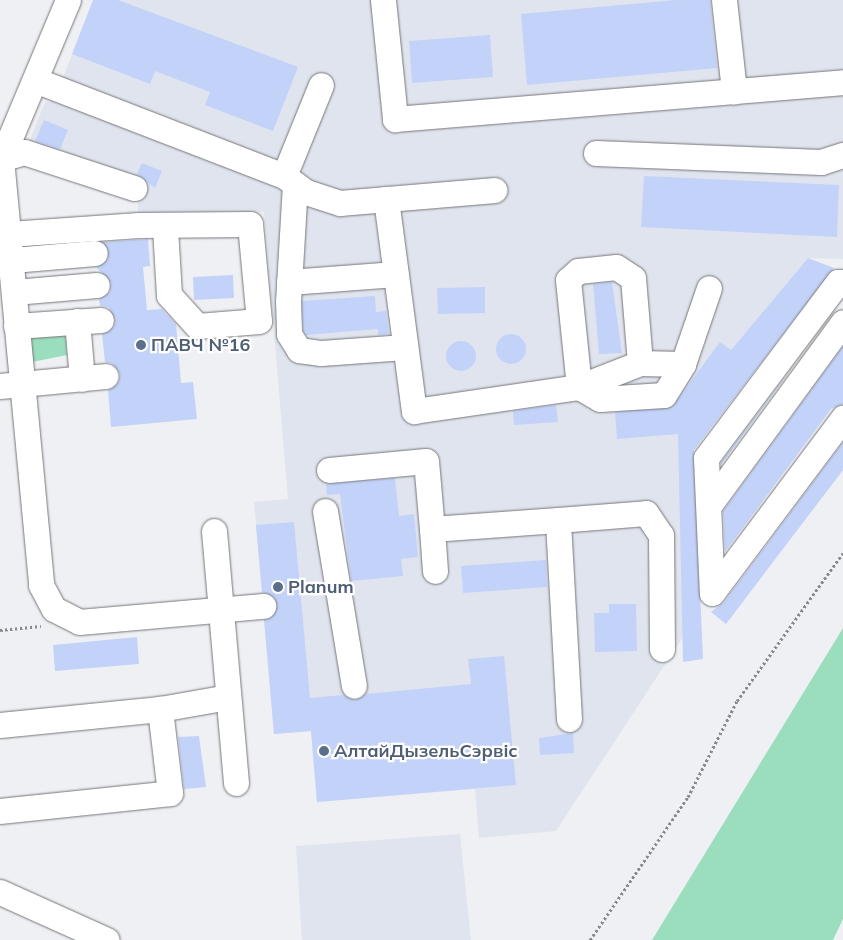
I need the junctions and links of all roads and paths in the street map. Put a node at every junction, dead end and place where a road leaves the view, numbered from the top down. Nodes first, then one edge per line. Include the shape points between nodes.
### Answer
1 (68, 0) edge
2 (383, 0) edge
3 (724, 0) edge
4 (35, 80) junction
5 (843, 82) edge
6 (321, 85) dead end
7 (734, 91) junction
8 (596, 153) dead end
9 (843, 155) edge
10 (1, 159) edge
11 (290, 180) junction
12 (134, 188) dead end
13 (494, 190) dead end
14 (386, 199) junction
15 (165, 227) junction
16 (9, 234) junction
17 (396, 274) junction
18 (289, 282) junction
19 (843, 282) edge
20 (709, 288) dead end
21 (94, 292) junction
22 (14, 293) junction
23 (843, 322) edge
24 (406, 347) junction
25 (640, 363) junction
26 (684, 364) junction
27 (11, 385) edge
28 (579, 387) junction
29 (843, 418) edge
30 (329, 470) dead end
31 (710, 504) junction
32 (325, 511) dead end
33 (558, 520) junction
34 (432, 529) junction
35 (214, 531) dead end
36 (843, 553) edge
37 (435, 571) dead end
38 (263, 606) dead end
39 (222, 609) junction
40 (662, 649) dead end
41 (354, 686) dead end
42 (228, 697) junction
43 (160, 710) junction
44 (569, 719) dead end
45 (0, 725) edge
46 (236, 783) dead end
47 (0, 811) edge
48 (0, 892) edge
49 (107, 940) edge
50 (590, 940) edge

1 - 4 lane
2 - 7 lane via 395,119
3 - 7 lane
4 - 10 lane
4 - 11 lane
5 - 7 lane
6 - 11 lane
8 - 9 lane via 821,162
10 - 12 lane via 24,152
10 - 16 lane
11 - 14 lane via 340,203
11 - 18 lane
13 - 14 lane
14 - 17 lane
15 - 15 lane via 250,224 259,321 197,326 169,295
15 - 16 lane
16 - 22 lane
17 - 18 lane
17 - 24 lane
18 - 24 lane via 289,334 299,350
19 - 31 lane via 838,282 706,458
20 - 26 lane
21 - 22 lane
21 - 22 lane
21 - 27 lane via 94,378
22 - 27 lane
23 - 31 lane
24 - 28 lane via 414,411
25 - 26 lane
25 - 28 lane
25 - 28 lane via 633,278 616,266 578,271 568,280
26 - 28 lane via 664,395 600,399
27 - 39 lane via 41,585 54,608 79,622
29 - 31 lane via 712,593
30 - 34 lane via 426,461
32 - 41 lane
33 - 34 lane
33 - 40 lane via 646,513 661,535
33 - 44 lane
34 - 37 lane
35 - 39 lane
36 - 50 path via 737,701 688,797
38 - 39 lane
39 - 42 lane
42 - 43 lane
42 - 46 lane
43 - 45 lane
43 - 47 lane via 170,793
48 - 49 lane

